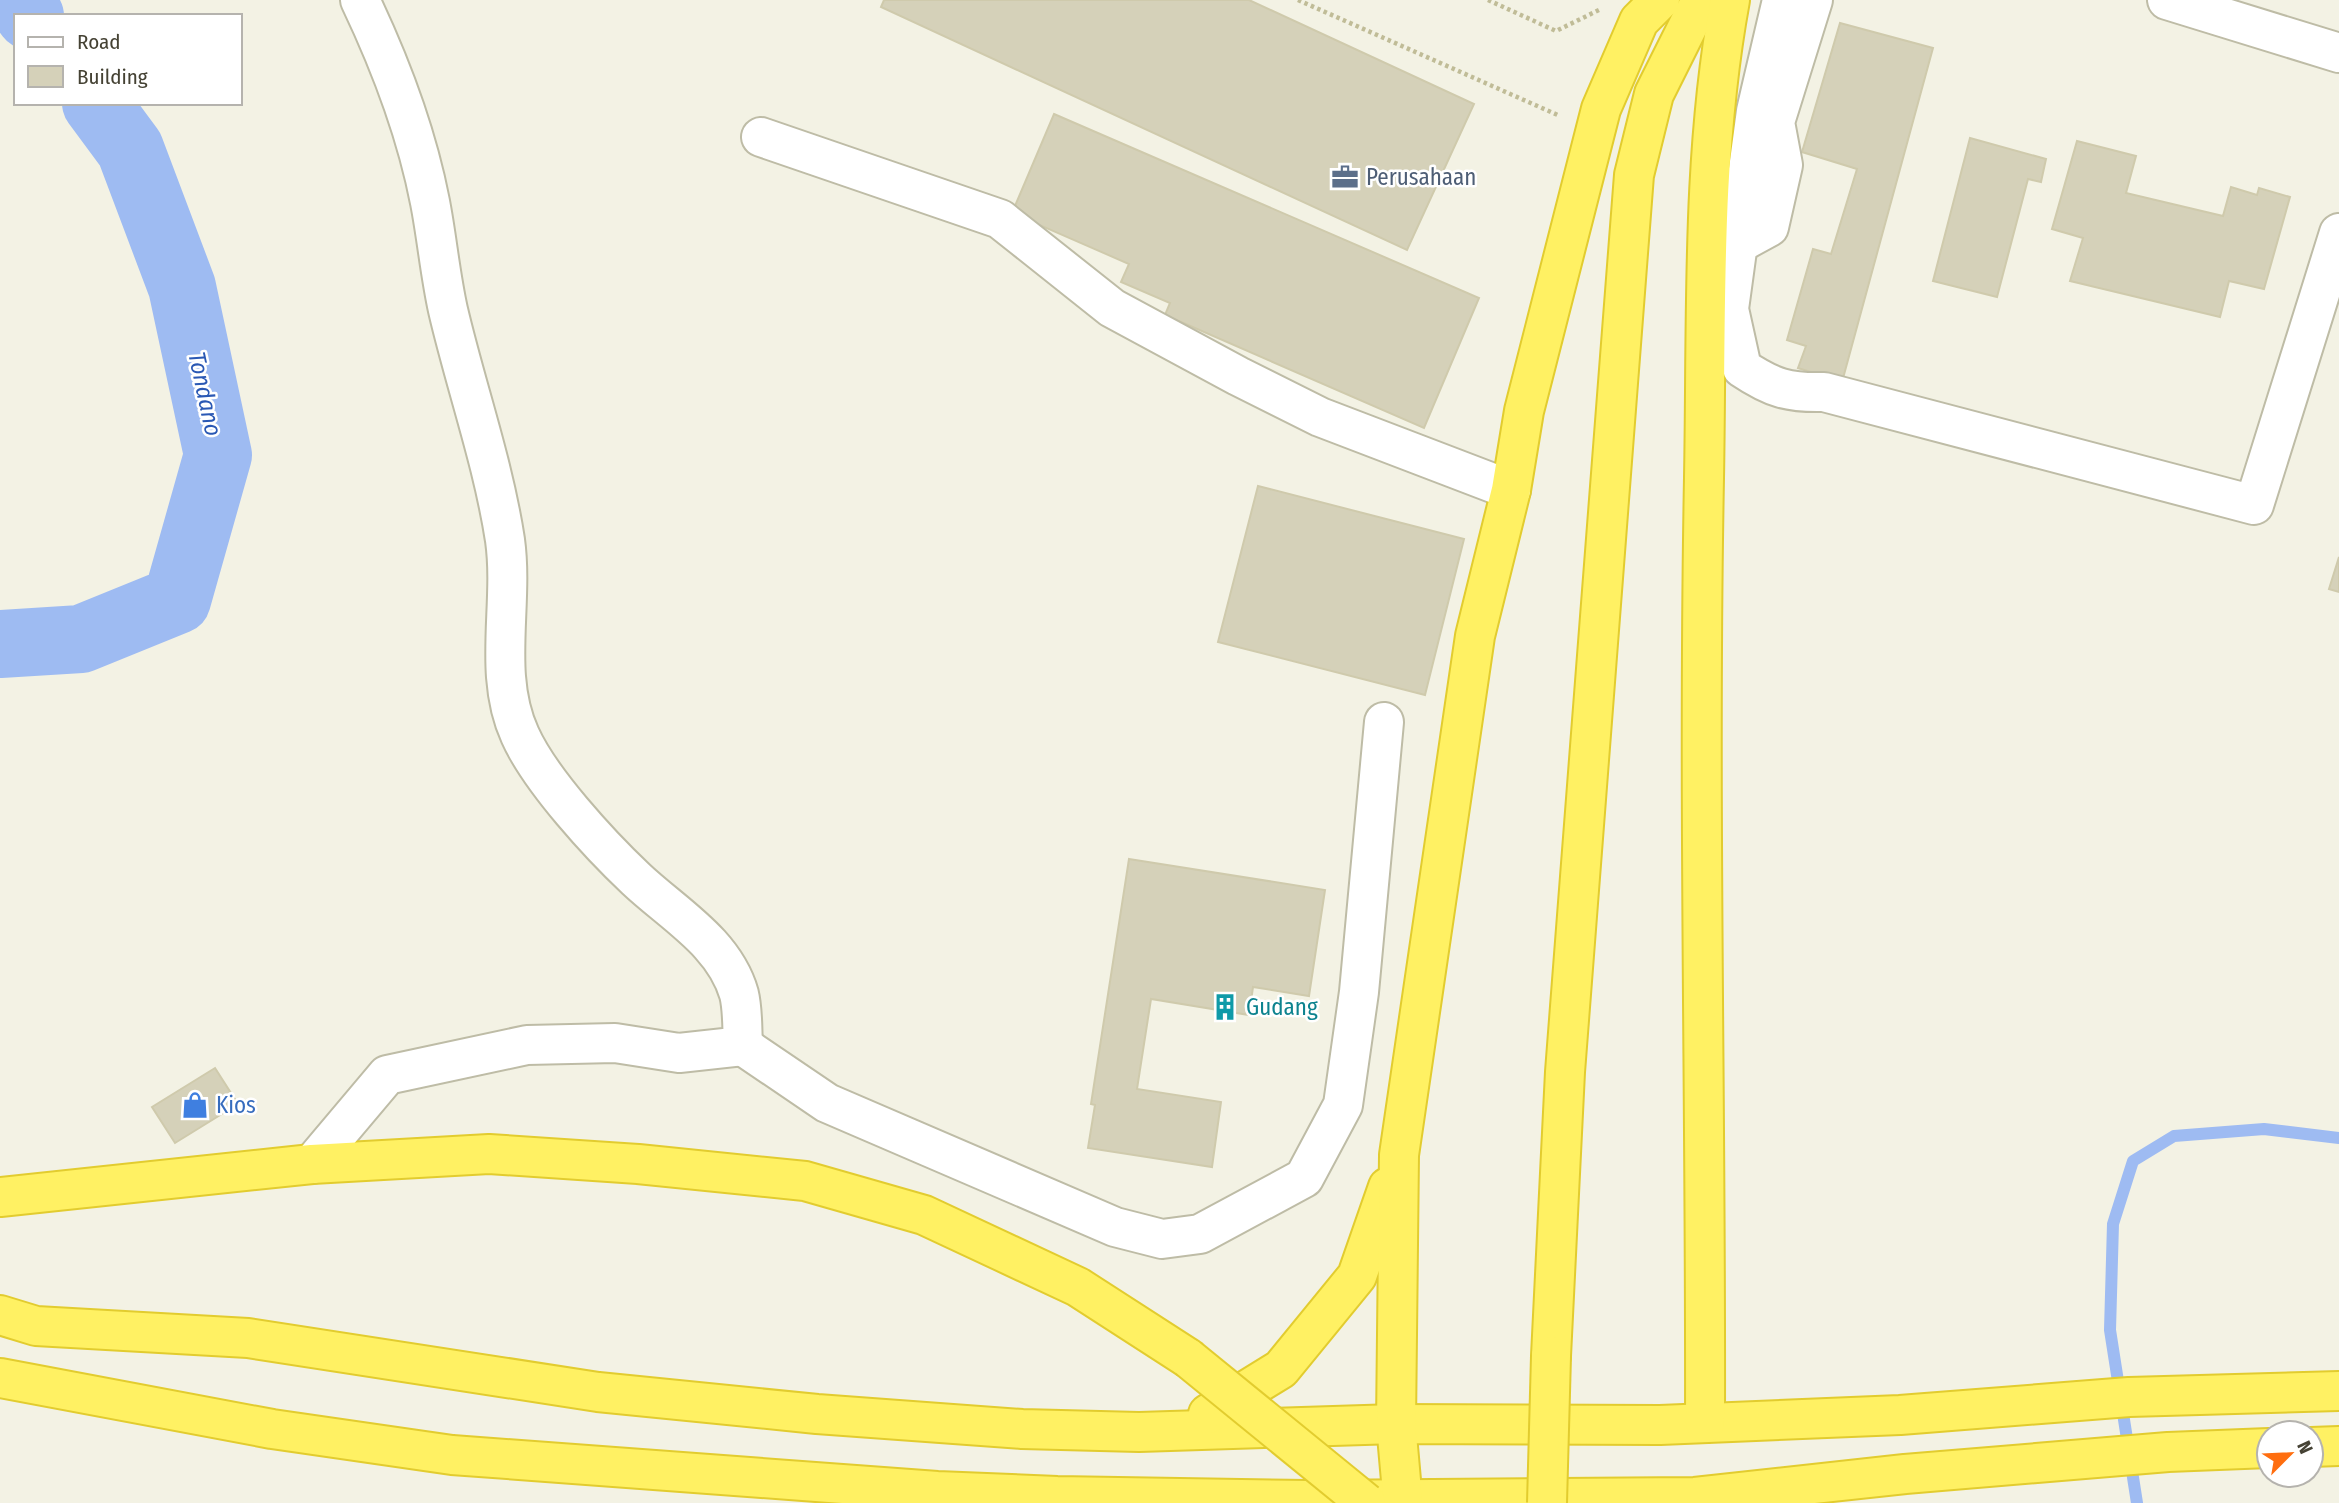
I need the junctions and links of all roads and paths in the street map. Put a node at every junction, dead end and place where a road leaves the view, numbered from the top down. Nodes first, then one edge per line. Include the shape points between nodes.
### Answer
1 (360, 0) edge
2 (1298, 0) edge
3 (1488, 0) edge
4 (1660, 0) edge
5 (1701, 0) edge
6 (1730, 0) edge
7 (1782, 0) edge
8 (1813, 0) edge
9 (2167, 0) edge
10 (1604, 7) dead end
11 (2339, 52) edge
12 (1596, 132) junction
13 (761, 137) dead end
14 (2339, 233) edge
15 (1738, 244) junction
16 (1511, 490) junction
17 (1384, 722) dead end
18 (743, 1046) junction
19 (1399, 1155) junction
20 (312, 1164) junction
21 (0, 1198) edge
22 (0, 1315) edge
23 (0, 1378) edge
24 (2339, 1391) edge
25 (1705, 1423) junction
26 (1395, 1424) junction
27 (1139, 1432) junction
28 (2255, 1449) edge
29 (1696, 1500) edge
30 (1184, 1501) edge
31 (1391, 1501) edge
32 (1547, 1503) edge

1 - 18 street via 401,92 416,140 449,312 500,506 506,548 506,685 520,735 557,793 635,878 698,930 730,974 739,995
2 - 12 path
3 - 10 path via 1556,31
4 - 12 highway via 1639,22 1628,43
5 - 32 highway, bridge via 1654,94 1633,175 1565,1072
6 - 25 highway via 1716,74 1709,190 1702,547
7 - 15 street via 1756,111
8 - 15 street via 1776,122 1783,165 1769,228
9 - 11 street
12 - 16 highway via 1524,411
13 - 16 street via 1000,219 1112,308 1227,369 1320,417
14 - 15 street via 2255,505 1824,393 1770,387 1742,368 1729,309
16 - 19 highway via 1473,650
17 - 18 street via 1359,992 1343,1105 1304,1178 1248,1211 1187,1236 1162,1239 1115,1227 827,1103
18 - 20 street via 679,1053 615,1043 527,1045 387,1075
19 - 26 highway
19 - 27 highway via 1357,1276 1281,1369 1206,1415
20 - 21 highway
20 - 31 highway, bridge via 489,1154 638,1164 805,1181 936,1220 1078,1287
22 - 27 highway via 36,1326 248,1338 598,1392 871,1418
23 - 30 highway via 272,1429 452,1455 937,1492
24 - 25 highway via 2129,1397 1900,1415
25 - 26 highway
26 - 27 highway
26 - 31 highway
28 - 29 highway via 1905,1474
29 - 31 highway
30 - 31 highway

